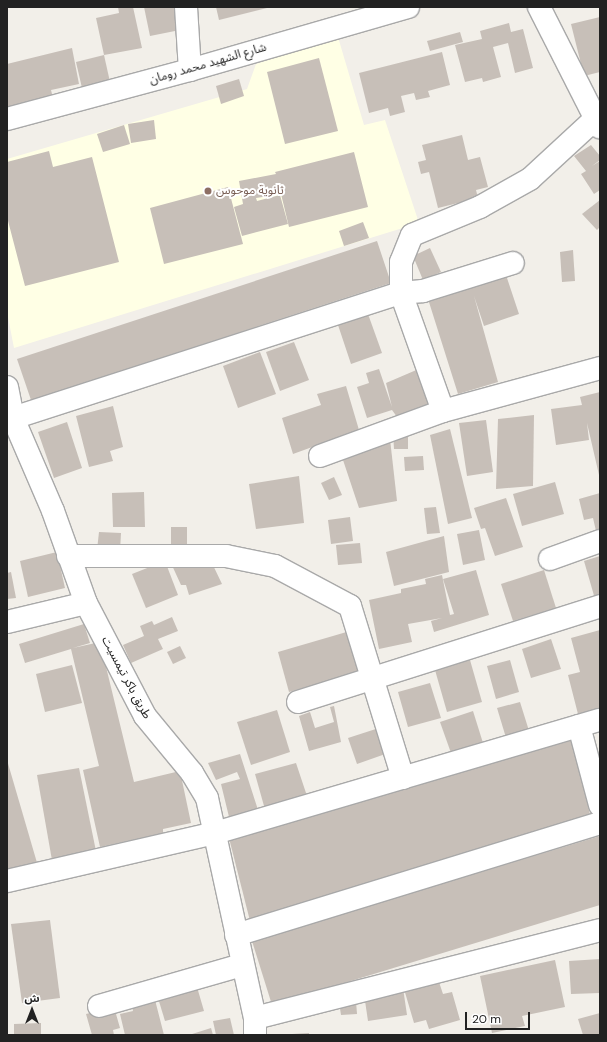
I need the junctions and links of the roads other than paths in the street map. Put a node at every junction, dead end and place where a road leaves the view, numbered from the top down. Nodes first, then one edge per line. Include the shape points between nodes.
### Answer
1 (186, 7) edge
2 (408, 7) edge
3 (539, 7) edge
4 (190, 70) junction
5 (7, 119) edge
6 (598, 123) edge
7 (513, 263) dead end
8 (401, 292) junction
9 (600, 368) edge
10 (7, 387) edge
11 (443, 411) junction
12 (13, 418) junction
13 (320, 456) dead end
14 (600, 541) edge
15 (68, 556) junction
16 (550, 559) dead end
17 (86, 603) junction
18 (600, 606) edge
19 (7, 622) edge
20 (373, 678) junction
21 (298, 702) dead end
22 (600, 720) edge
23 (579, 726) junction
24 (403, 778) junction
25 (600, 805) edge
26 (600, 823) edge
27 (215, 833) junction
28 (7, 881) edge
29 (600, 930) edge
30 (236, 935) junction
31 (242, 965) junction
32 (99, 1006) dead end
33 (255, 1026) edge

1 - 4 street
2 - 4 street, شارع الشهيد محمد رومان
3 - 6 street
4 - 5 street, شارع الشهيد محمد رومان
6 - 8 street via 530,179 480,207 412,235 401,262
7 - 8 street via 423,291
8 - 11 street
8 - 12 street
9 - 11 street
10 - 12 street, طريق باكر تيمسيت
11 - 13 street
12 - 15 street, طريق باكر تيمسيت
14 - 16 street
15 - 17 street, طريق باكر تيمسيت
15 - 20 street via 226,556 276,566 350,606
17 - 19 street
17 - 27 street, طريق باكر تيمسيت via 145,716 192,773 207,798
18 - 20 street
20 - 21 street
20 - 24 street
22 - 23 street
23 - 24 street
23 - 25 street
24 - 27 street
26 - 30 street
27 - 28 street
27 - 30 street, طريق باكر تيمسيت
29 - 33 street
30 - 31 street, طريق باكر تيمسيت
31 - 32 street
31 - 33 street, طريق باكر تيمسيت

